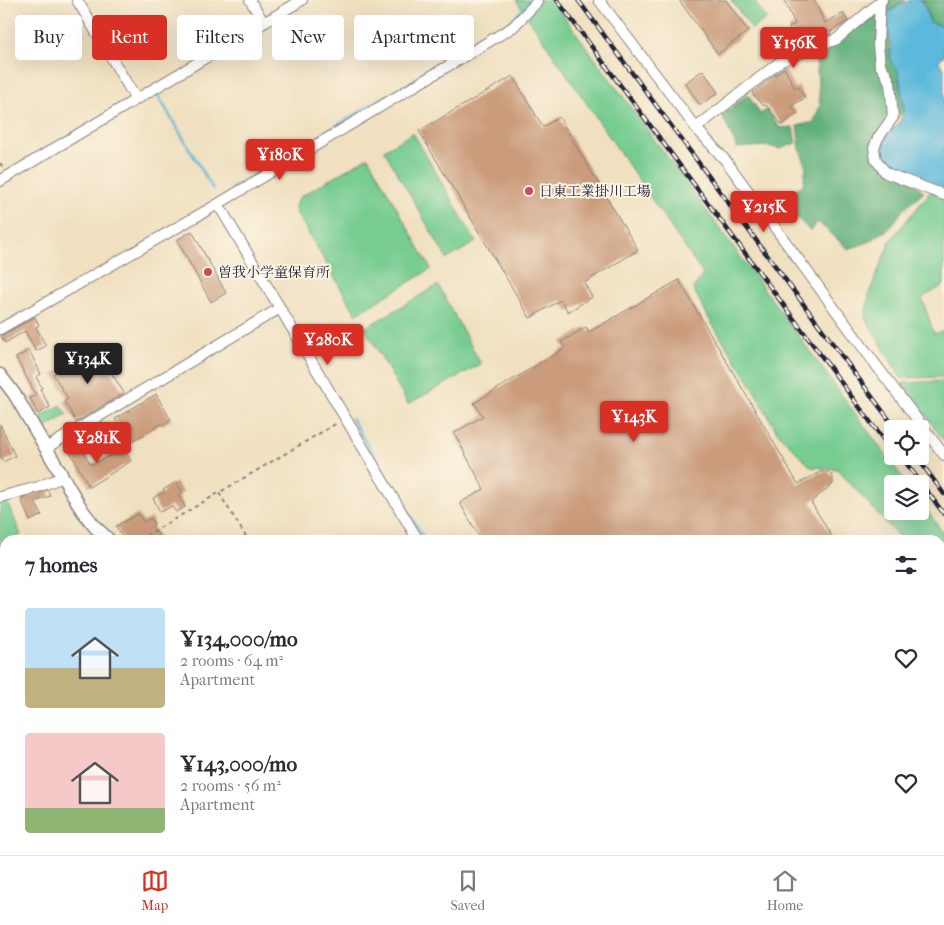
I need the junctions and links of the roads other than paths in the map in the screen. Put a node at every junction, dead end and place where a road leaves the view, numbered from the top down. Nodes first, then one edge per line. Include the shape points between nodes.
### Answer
1 (76, 0) edge
2 (250, 0) edge
3 (302, 0) edge
4 (599, 0) edge
5 (881, 1) edge
6 (537, 2) dead end
7 (264, 23) junction
8 (136, 99) junction
9 (696, 128) junction
10 (0, 181) edge
11 (944, 195) edge
12 (218, 204) junction
13 (280, 308) junction
14 (0, 329) edge
15 (0, 375) edge
16 (46, 448) junction
17 (944, 454) edge
18 (63, 477) junction
19 (0, 497) edge
20 (104, 535) edge
21 (415, 535) edge

1 - 8 street
2 - 7 street
3 - 7 street
4 - 9 street
5 - 9 street via 836,39 781,61
5 - 11 street via 880,65 890,83 893,117 874,148 876,160 886,173
6 - 12 street via 513,27
7 - 8 street
8 - 10 street
9 - 17 street via 732,169
12 - 13 street
12 - 14 street
13 - 16 street
13 - 21 street
15 - 16 street
16 - 18 street
18 - 19 street
18 - 20 street via 82,510

